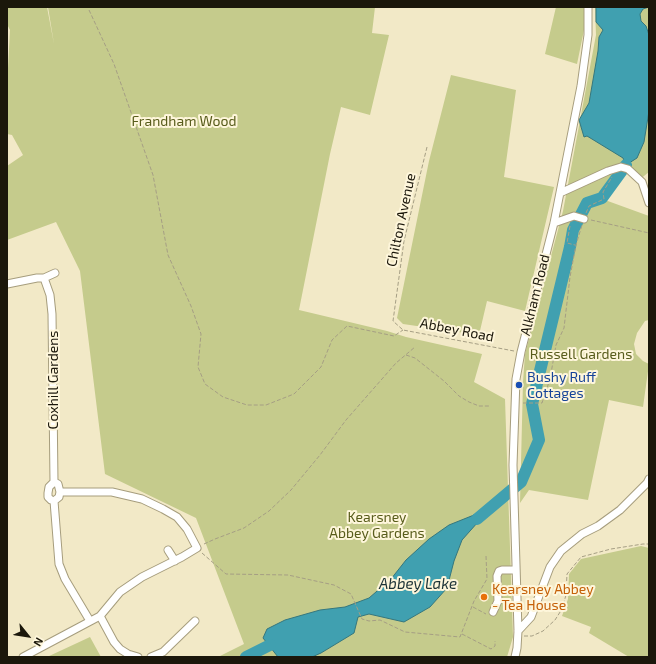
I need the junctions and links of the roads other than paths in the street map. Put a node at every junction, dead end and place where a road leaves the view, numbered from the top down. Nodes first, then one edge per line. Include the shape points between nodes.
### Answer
1 (588, 7) edge
2 (560, 193) junction
3 (649, 203) edge
4 (584, 219) road end
5 (554, 223) junction
6 (55, 273) dead end
7 (44, 278) junction
8 (7, 284) edge
9 (649, 480) edge
10 (54, 482) junction
11 (60, 492) junction
12 (54, 501) junction
13 (168, 550) dead end
14 (175, 561) junction
15 (516, 570) junction
16 (493, 612) road end
17 (100, 616) junction
18 (90, 621) junction
19 (195, 621) dead end
20 (518, 634) junction
21 (23, 657) edge
22 (138, 657) edge
23 (151, 657) edge
24 (516, 657) edge

1 - 2 street, Alkham Road via 588,35 581,86
2 - 3 street via 622,168 642,182
2 - 5 street, Alkham Road
4 - 5 street via 574,216
5 - 15 street, Alkham Road via 516,379 513,465
6 - 7 street
7 - 8 street
7 - 10 street, Coxhill Gardens via 50,295 52,314
9 - 20 street via 620,510 561,551 550,567 531,617
10 - 11 street via 58,484
10 - 12 street, Coxhill Gardens via 48,486 48,497
11 - 12 street
11 - 14 street via 112,492 142,499 177,517 187,529 196,548
12 - 18 street, Coxhill Gardens via 59,564
13 - 14 street
14 - 17 street via 142,577 120,592
15 - 16 street via 499,571 498,602
15 - 20 street, Alkham Road
17 - 18 street
17 - 22 street via 120,649
18 - 21 street
19 - 23 street via 163,652
20 - 24 street, Alkham Road

